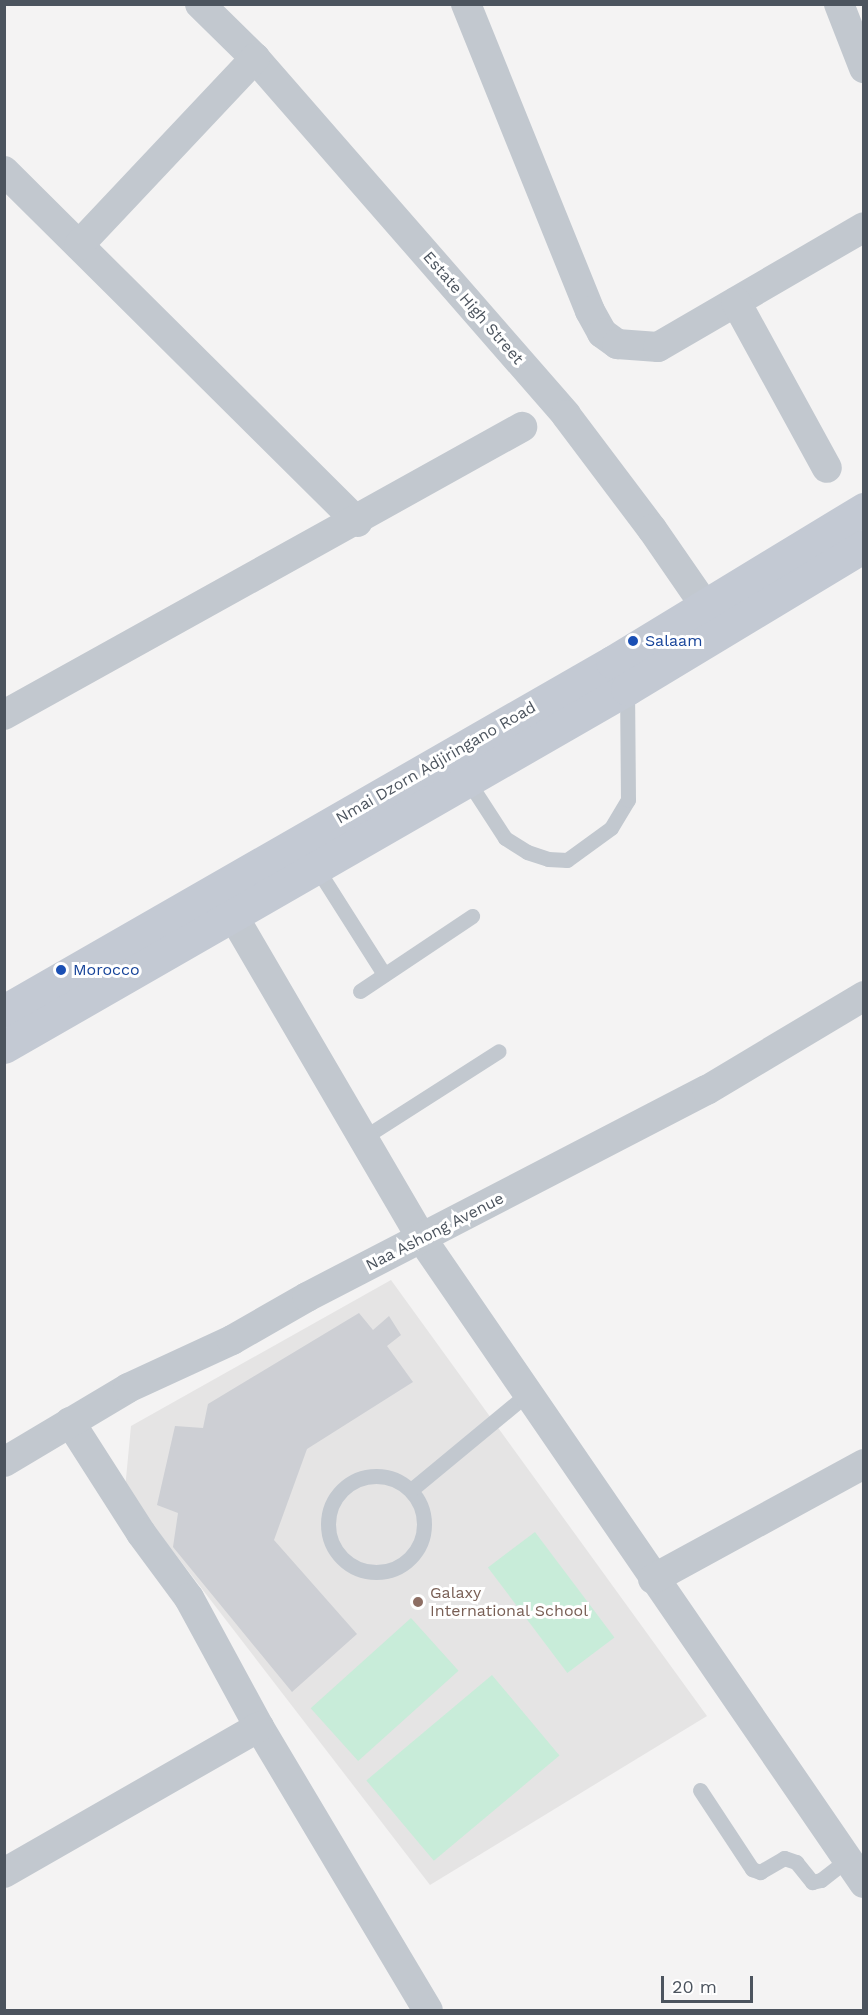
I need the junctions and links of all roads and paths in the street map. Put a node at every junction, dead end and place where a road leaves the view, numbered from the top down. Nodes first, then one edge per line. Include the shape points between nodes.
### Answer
1 (200, 4) edge
2 (466, 4) edge
3 (839, 4) edge
4 (255, 58) junction
5 (864, 68) edge
6 (4, 171) edge
7 (864, 227) edge
8 (79, 244) junction
9 (736, 302) junction
10 (522, 427) dead end
11 (827, 468) dead end
12 (864, 509) edge
13 (357, 522) junction
14 (864, 546) edge
15 (713, 618) junction
16 (627, 689) junction
17 (4, 715) edge
18 (468, 781) junction
19 (316, 867) junction
20 (224, 901) junction
21 (472, 916) dead end
22 (384, 974) junction
23 (360, 991) dead end
24 (864, 996) edge
25 (4, 1011) edge
26 (4, 1047) edge
27 (499, 1051) dead end
28 (363, 1138) junction
29 (422, 1239) junction
30 (527, 1394) junction
31 (70, 1422) junction
32 (4, 1462) edge
33 (864, 1464) edge
34 (411, 1490) junction
35 (653, 1579) junction
36 (259, 1727) junction
37 (700, 1790) dead end
38 (858, 1864) edge
39 (4, 1873) edge
40 (428, 2010) edge

1 - 4 street, Estate High Street
2 - 9 street via 602,333 617,344 658,347
3 - 5 street
4 - 8 street
4 - 15 street, Estate High Street via 566,415
6 - 8 street
7 - 9 street
8 - 13 street
9 - 11 street
10 - 13 street
12 - 15 main road, Nmai Dzorn Adjiringano Road
13 - 17 street
14 - 15 main road, Nmai Dzorn Adjiringano Road
15 - 16 main road, Nmai Dzorn Adjiringano Road
15 - 20 main road, Nmai Dzorn Adjiringano Road
16 - 18 main road, Nmai Dzorn Adjiringano Road
16 - 18 lane via 628,800 611,828 567,860 527,852 505,838
18 - 19 main road, Nmai Dzorn Adjiringano Road
19 - 20 main road, Nmai Dzorn Adjiringano Road
19 - 22 lane
20 - 25 main road, Nmai Dzorn Adjiringano Road
20 - 26 main road, Nmai Dzorn Adjiringano Road
20 - 28 street
21 - 22 lane
22 - 23 lane
24 - 29 street, Naa Ashong Avenue via 707,1090
27 - 28 lane
28 - 29 street
29 - 30 street
29 - 31 street, Naa Ashong Avenue via 232,1340 128,1388
30 - 34 lane
30 - 35 street
31 - 32 street, Naa Ashong Avenue
31 - 36 street via 129,1516 189,1598
33 - 35 street
34 - 34 lane via 384,1476 355,1480 342,1488 333,1501 328,1530 341,1557 368,1571 398,1567 410,1559 421,1539 424,1517
35 - 38 street
36 - 39 street
36 - 40 street
37 - 38 lane via 752,1869 760,1872 784,1858 796,1862 812,1882

